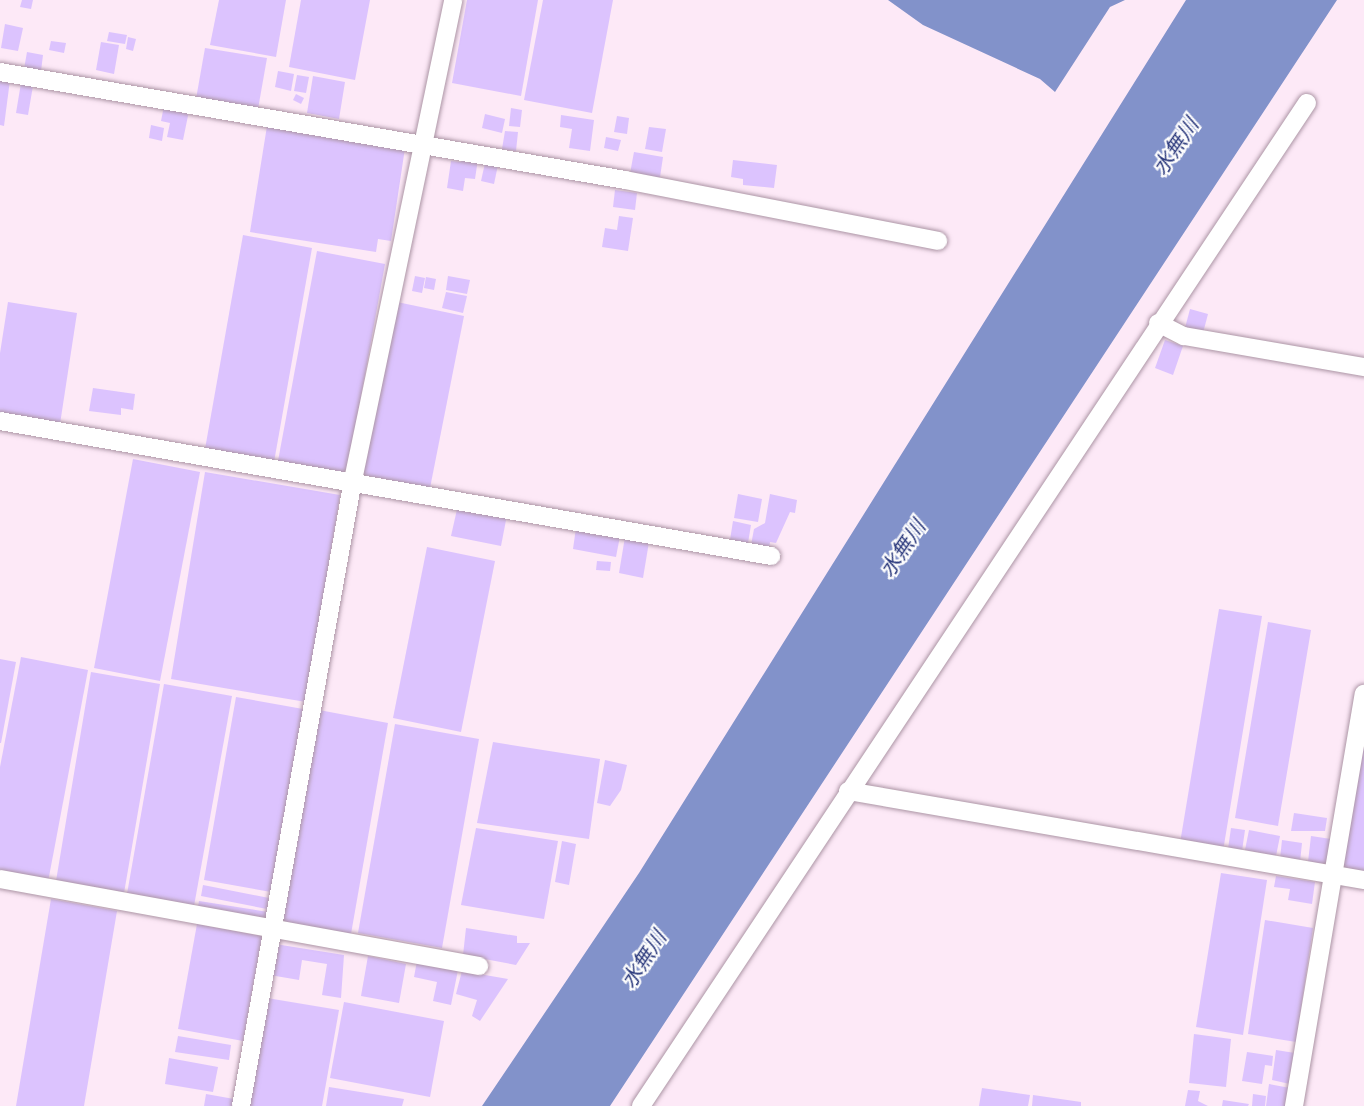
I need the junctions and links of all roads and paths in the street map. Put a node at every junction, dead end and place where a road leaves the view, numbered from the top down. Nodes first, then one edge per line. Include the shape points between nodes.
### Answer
1 (453, 0) edge
2 (0, 72) edge
3 (1307, 103) dead end
4 (419, 145) junction
5 (938, 241) dead end
6 (1158, 322) junction
7 (1364, 367) edge
8 (0, 421) edge
9 (353, 480) junction
10 (771, 556) dead end
11 (1364, 694) edge
12 (848, 790) junction
13 (1334, 875) junction
14 (0, 879) edge
15 (1364, 880) edge
16 (272, 928) junction
17 (479, 966) dead end
18 (241, 1106) edge
19 (641, 1106) edge
20 (1294, 1106) edge

1 - 4 street
2 - 4 street
3 - 6 street
4 - 5 street
4 - 9 street
6 - 7 street via 1184,336
6 - 12 street
8 - 9 street
9 - 10 street
9 - 16 street
11 - 13 street
12 - 13 street
12 - 19 street
13 - 15 street
13 - 20 street
14 - 16 street
16 - 17 street
16 - 18 street

